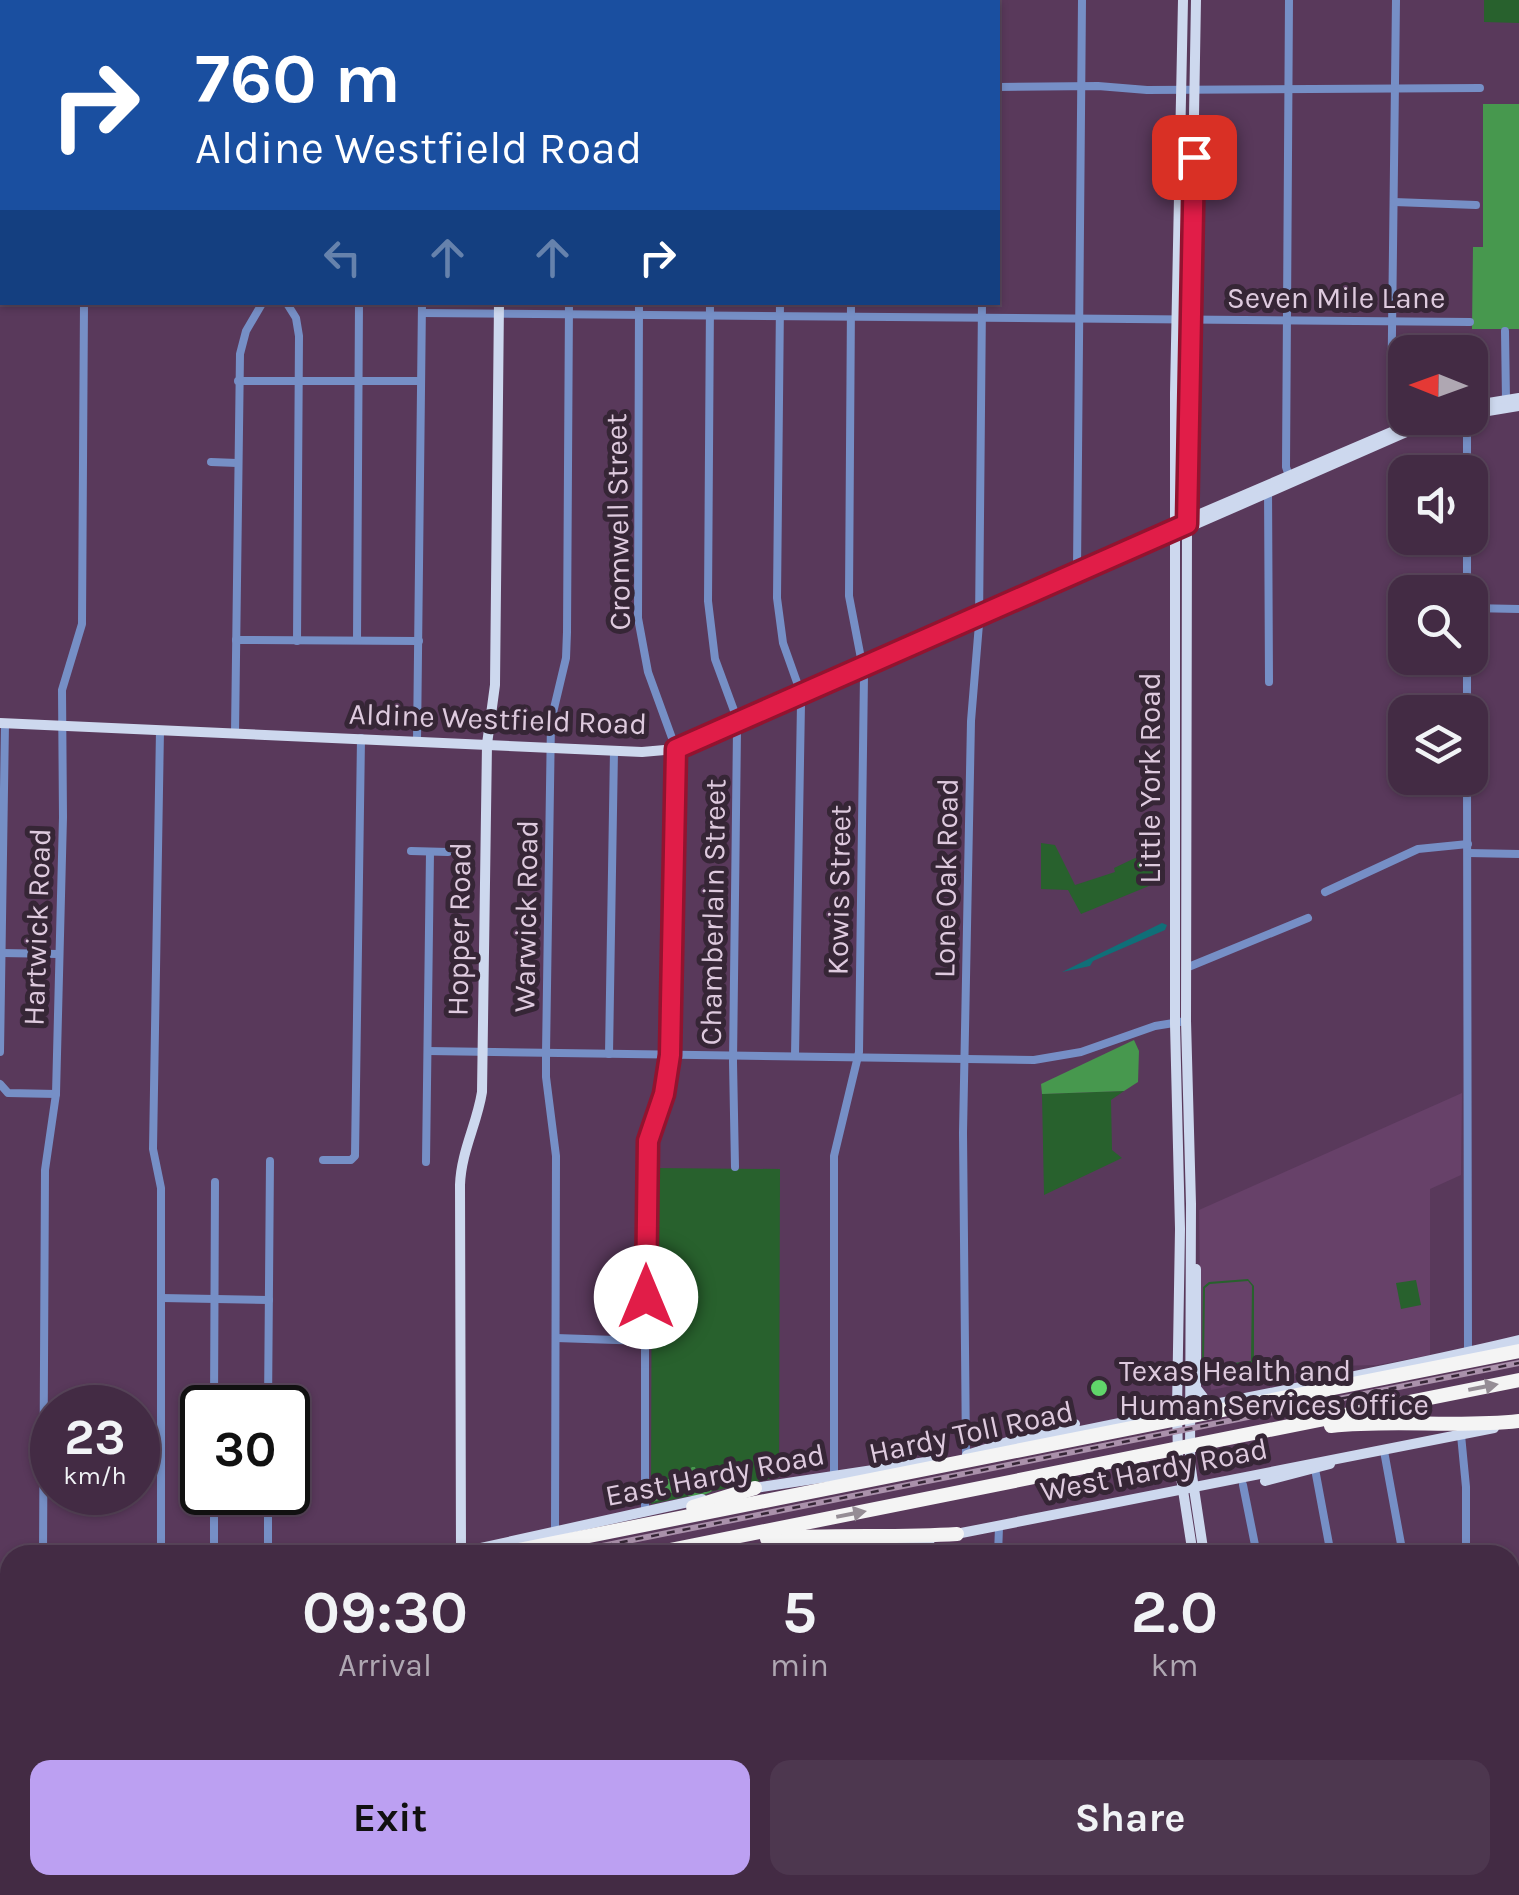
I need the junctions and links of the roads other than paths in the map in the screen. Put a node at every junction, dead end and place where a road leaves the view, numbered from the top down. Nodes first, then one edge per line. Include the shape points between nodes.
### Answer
1 (1082, 0) edge
2 (1183, 0) edge
3 (1196, 0) edge
4 (1289, 0) edge
5 (1396, 0) edge
6 (1000, 86) edge
7 (1081, 86) junction
8 (1189, 88) junction
9 (1289, 88) junction
10 (1395, 88) junction
11 (1480, 88) dead end
12 (1394, 202) junction
13 (1476, 205) dead end
14 (84, 305) edge
15 (261, 305) edge
16 (288, 305) edge
17 (360, 305) edge
18 (422, 305) edge
19 (569, 305) edge
20 (639, 305) edge
21 (710, 305) edge
22 (780, 305) edge
23 (851, 305) edge
24 (982, 305) edge
25 (498, 309) edge
26 (422, 313) junction
27 (569, 315) junction
28 (639, 316) junction
29 (710, 317) junction
30 (780, 317) junction
31 (851, 318) junction
32 (982, 318) junction
33 (1080, 320) junction
34 (1183, 320) junction
35 (1287, 320) junction
36 (1393, 321) junction
37 (1470, 322) dead end
38 (1504, 331) dead end
39 (1393, 335) edge
40 (238, 381) junction
41 (421, 381) junction
42 (299, 382) junction
43 (360, 382) junction
44 (1519, 398) edge
45 (1511, 404) edge
46 (1490, 406) edge
47 (1389, 435) edge
48 (211, 462) dead end
49 (237, 464) junction
50 (1290, 479) junction
51 (1269, 488) junction
52 (1188, 495) junction
53 (1211, 509) junction
54 (1181, 526) junction
55 (1146, 540) junction
56 (1175, 562) junction
57 (1077, 572) junction
58 (1488, 608) edge
59 (1519, 609) edge
60 (979, 614) junction
61 (236, 640) junction
62 (357, 640) junction
63 (298, 641) junction
64 (418, 641) junction
65 (864, 666) junction
66 (1268, 682) dead end
67 (800, 695) junction
68 (2, 723) edge
69 (737, 723) junction
70 (62, 726) junction
71 (160, 730) junction
72 (235, 733) junction
73 (361, 738) junction
74 (417, 742) junction
75 (487, 744) junction
76 (551, 747) junction
77 (676, 749) junction
78 (614, 750) junction
79 (1180, 779) junction
80 (1468, 795) edge
81 (1468, 849) junction
82 (411, 850) dead end
83 (430, 852) junction
84 (448, 852) dead end
85 (1519, 854) edge
86 (1325, 892) dead end
87 (1308, 918) dead end
88 (2, 953) edge
89 (58, 954) junction
90 (1186, 968) junction
91 (1181, 1023) junction
92 (428, 1051) junction
93 (0, 1052) edge
94 (482, 1052) junction
95 (546, 1053) junction
96 (609, 1054) junction
97 (670, 1055) junction
98 (734, 1056) junction
99 (795, 1056) junction
100 (858, 1058) junction
101 (965, 1059) junction
102 (0, 1084) edge
103 (56, 1094) junction
104 (322, 1160) dead end
105 (270, 1161) dead end
106 (426, 1162) dead end
107 (736, 1167) dead end
108 (215, 1182) dead end
109 (1186, 1222) junction
110 (162, 1298) junction
111 (214, 1299) junction
112 (269, 1300) junction
113 (556, 1338) junction
114 (1519, 1340) edge
115 (646, 1341) junction
116 (1468, 1352) junction
117 (1519, 1352) edge
118 (1364, 1375) junction
119 (1183, 1380) junction
120 (1519, 1380) edge
121 (214, 1385) edge
122 (268, 1385) edge
123 (1203, 1398) junction
124 (1179, 1406) junction
125 (1519, 1422) edge
126 (1250, 1434) junction
127 (1461, 1435) junction
128 (1384, 1451) junction
129 (966, 1455) junction
130 (1355, 1456) junction
131 (1315, 1470) junction
132 (834, 1478) junction
133 (1243, 1485) junction
134 (755, 1488) junction
135 (1211, 1489) junction
136 (1184, 1493) junction
137 (646, 1512) junction
138 (214, 1515) edge
139 (268, 1515) edge
140 (1056, 1515) junction
141 (1192, 1516) junction
142 (999, 1527) junction
143 (555, 1531) junction
144 (957, 1534) junction
145 (721, 1540) junction
146 (44, 1545) edge
147 (161, 1545) edge
148 (214, 1545) edge
149 (268, 1545) edge
150 (455, 1545) edge
151 (494, 1545) edge
152 (542, 1545) joint
153 (696, 1545) edge
154 (905, 1545) edge
155 (998, 1545) edge
156 (1191, 1545) edge
157 (1204, 1545) edge
158 (1255, 1545) edge
159 (1329, 1545) edge
160 (1402, 1545) edge
161 (1466, 1545) edge

1 - 7 street
2 - 8 main road, Little York Road
3 - 8 main road, Little York Road
4 - 9 street
5 - 10 street
6 - 7 street
7 - 8 street
7 - 33 street
8 - 9 street
8 - 34 main road, Little York Road
9 - 10 street
9 - 35 street
10 - 11 street
10 - 12 street
12 - 13 street
12 - 36 street
14 - 70 street, Hartwick Road via 82,624 62,682
15 - 40 street via 242,342
16 - 42 street via 296,318
17 - 43 street
18 - 26 street
19 - 27 street, Warwick Road
20 - 28 street, Cromwell Street
21 - 29 street, Chamberlain Street
22 - 30 street
23 - 31 street, Kowis Street
24 - 32 street, Lone Oak Road
25 - 26 street, Seven Mile Lane
25 - 27 street, Seven Mile Lane
25 - 75 main road, Hopper Road via 495,686
26 - 41 street
27 - 28 street, Seven Mile Lane
27 - 76 street, Warwick Road via 566,658
28 - 29 street, Seven Mile Lane
28 - 77 street, Cromwell Street via 638,618 648,672
29 - 30 street, Seven Mile Lane
29 - 69 street, Chamberlain Street via 708,601 714,659
30 - 31 street, Seven Mile Lane
30 - 67 street via 777,598
31 - 32 street, Seven Mile Lane
31 - 65 street, Kowis Street via 849,596
32 - 33 street, Seven Mile Lane
32 - 60 street, Lone Oak Road
33 - 34 street, Seven Mile Lane
33 - 57 street
34 - 35 street, Seven Mile Lane
34 - 52 main road, Little York Road
34 - 54 main road, Little York Road
35 - 36 street, Seven Mile Lane
35 - 50 street
36 - 37 street, Seven Mile Lane
36 - 39 street
38 - 45 street
40 - 42 street
40 - 49 street
41 - 43 street
41 - 64 street
42 - 43 street
42 - 63 street
43 - 62 street
44 - 45 main road
45 - 46 main road
47 - 50 main road, Aldine Westfield Road
48 - 49 street
49 - 61 street
50 - 51 main road, Aldine Westfield Road
51 - 53 main road, Aldine Westfield Road
51 - 54 main road, Aldine Westfield Road via 1194,526
51 - 66 street
52 - 53 main road via 1196,508
52 - 54 main road, Little York Road
53 - 54 main road, Aldine Westfield Road
54 - 55 main road, Aldine Westfield Road
54 - 56 main road, Little York Road
54 - 79 main road, Little York Road
55 - 56 main road via 1168,546
55 - 57 main road, Aldine Westfield Road
56 - 79 main road, Little York Road
57 - 60 main road, Aldine Westfield Road
58 - 59 street
60 - 65 main road, Aldine Westfield Road
60 - 101 street, Lone Oak Road
61 - 63 street
61 - 72 street
62 - 63 street
62 - 64 street
64 - 74 street
65 - 67 main road, Aldine Westfield Road
65 - 100 street, Kowis Street
67 - 69 main road, Aldine Westfield Road
67 - 99 street
68 - 70 main road, Aldine Westfield Road
68 - 88 street
69 - 77 main road, Aldine Westfield Road
69 - 98 street, Chamberlain Street
70 - 71 main road, Aldine Westfield Road
70 - 89 street, Hartwick Road
71 - 72 main road, Aldine Westfield Road
71 - 110 street via 153,1149 161,1188
72 - 73 main road, Aldine Westfield Road
73 - 74 main road, Aldine Westfield Road
73 - 104 street via 356,1156
74 - 75 main road, Aldine Westfield Road
75 - 76 main road, Aldine Westfield Road
75 - 94 main road, Hopper Road
76 - 78 main road, Aldine Westfield Road
76 - 95 street, Warwick Road
77 - 78 main road, Aldine Westfield Road
77 - 97 street, Cromwell Street
78 - 96 street
79 - 90 main road, Little York Road
79 - 91 main road, Little York Road
80 - 81 street
81 - 85 street
81 - 86 street via 1424,847
81 - 116 street
82 - 83 street
83 - 84 street
83 - 92 street
87 - 90 street
88 - 89 street
88 - 93 street
89 - 103 street, Hartwick Road
90 - 91 main road, Little York Road
91 - 101 street via 1065,1056
91 - 109 main road, Little York Road
92 - 94 street
92 - 106 street
94 - 95 street
94 - 150 main road, Hopper Road via 479,1114 460,1185
95 - 96 street
95 - 113 street, Warwick Road via 556,1156
96 - 97 street
97 - 98 street
97 - 115 street, Cromwell Street via 648,1141
98 - 99 street
98 - 107 street, Chamberlain Street
99 - 100 street
100 - 101 street
100 - 132 street, Kowis Street via 834,1156
101 - 129 street, Lone Oak Road
102 - 103 street via 8,1093
103 - 146 street, Hartwick Road via 45,1170
105 - 112 street
108 - 111 street
109 - 119 main road via 1173,1302
109 - 119 main road via 1196,1248
110 - 111 street
110 - 147 street
111 - 112 street
111 - 121 street
112 - 122 street
113 - 115 street
113 - 143 street, Warwick Road
114 - 116 main road, East Hardy Road
115 - 137 street, Cromwell Street
116 - 118 main road, East Hardy Road
117 - 152 highway, Hardy Toll Road
118 - 123 main road via 1310,1377
118 - 124 main road, East Hardy Road
119 - 123 main road
119 - 124 main road
119 - 124 main road
126 -> 120 highway, Hardy Toll Road
123 - 124 main road
124 - 129 main road, East Hardy Road
124 - 129 main road via 1033,1434
124 - 136 main road
125 - 126 highway via 1371,1423
125 - 127 main road, West Hardy Road
145 -> 126 highway, Hardy Toll Road
127 - 128 main road, West Hardy Road
127 - 161 street
128 - 130 main road, West Hardy Road
128 - 160 street
129 - 132 main road, East Hardy Road
130 - 131 main road
130 - 135 main road, West Hardy Road
131 - 133 main road
131 - 159 street
132 - 134 main road, East Hardy Road
133 - 135 main road
133 - 158 street
134 - 137 main road, East Hardy Road
134 - 152 highway
135 - 136 main road
135 - 136 main road, West Hardy Road
135 - 141 main road
136 - 140 main road, West Hardy Road
136 - 140 main road via 1087,1515
136 - 141 main road
136 - 141 main road
137 - 143 main road, East Hardy Road
138 - 148 street
139 - 149 street
140 - 142 main road, West Hardy Road
141 - 156 main road
141 - 157 main road
142 - 144 main road, West Hardy Road
142 - 155 street
143 - 151 main road, East Hardy Road
144 - 145 highway
144 - 154 main road, West Hardy Road
145 - 153 highway, Hardy Toll Road

